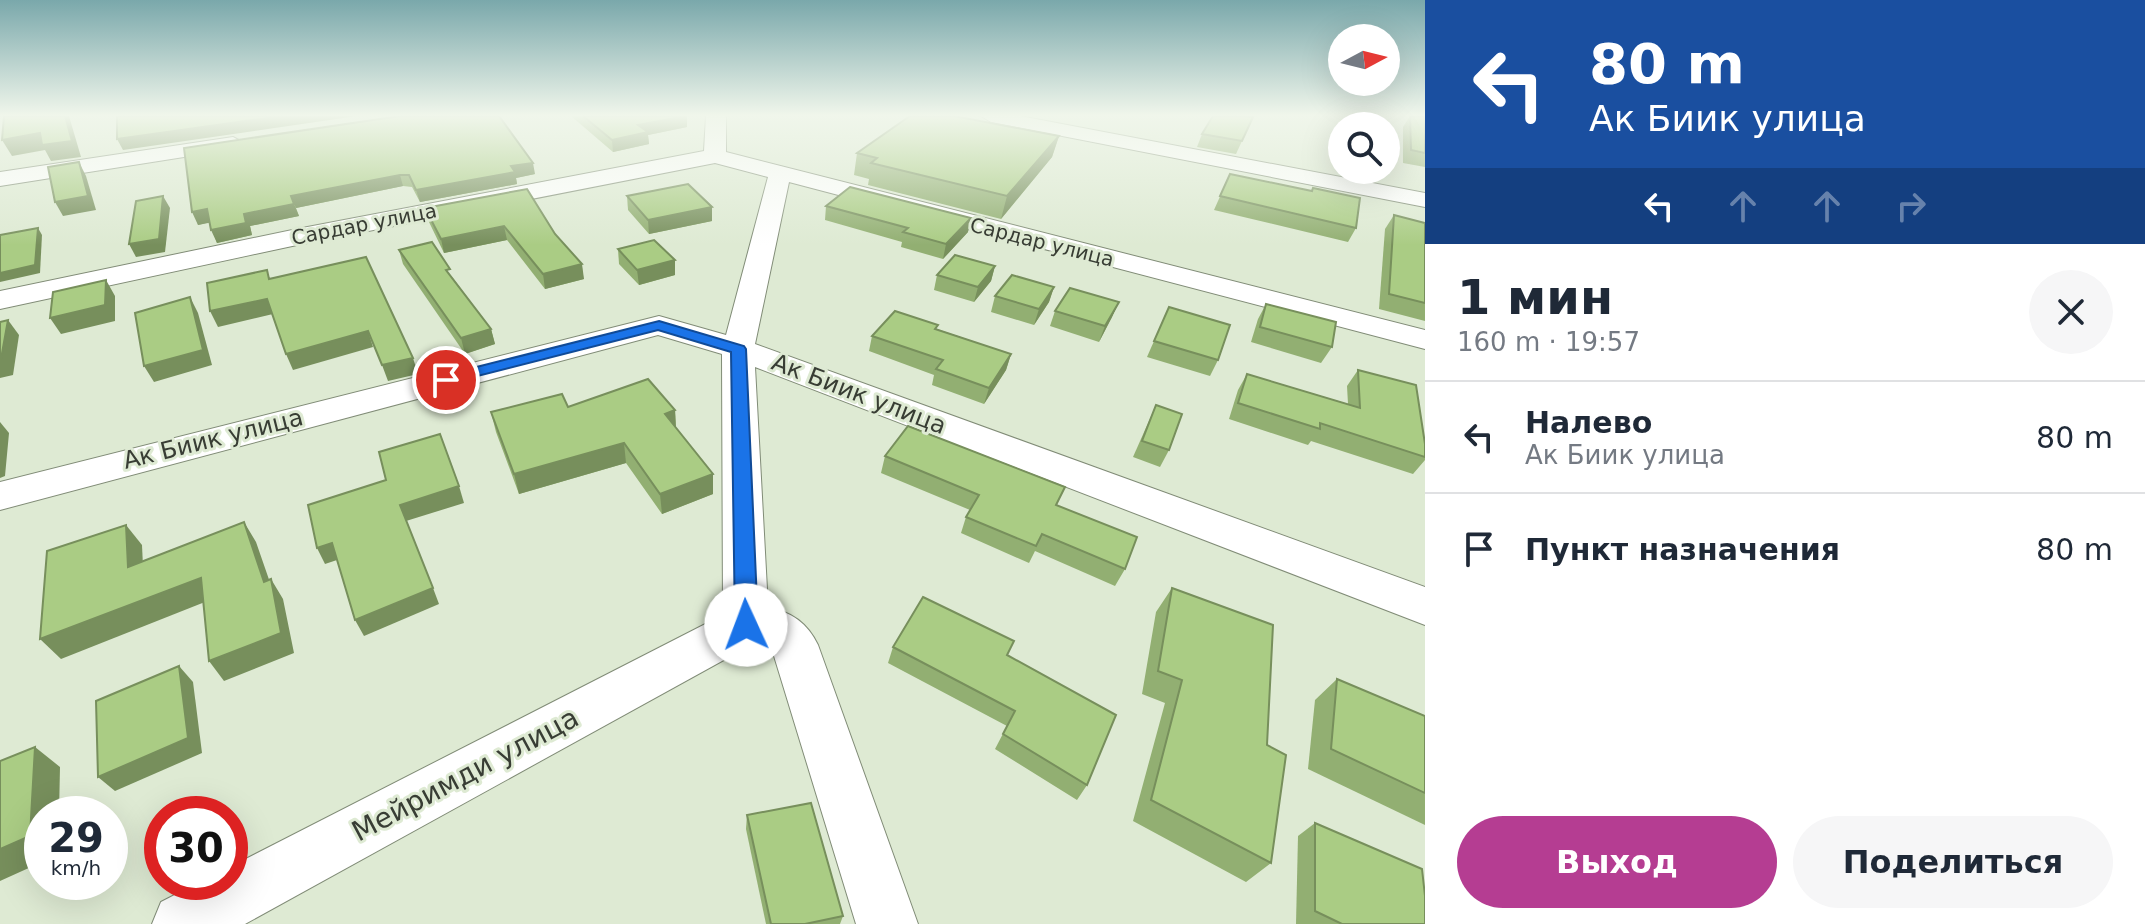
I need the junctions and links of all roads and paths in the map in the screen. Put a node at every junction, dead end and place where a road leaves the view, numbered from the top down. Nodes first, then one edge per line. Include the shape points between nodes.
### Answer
1 (128, 159) edge
2 (699, 159) edge
3 (727, 159) edge
4 (1214, 159) edge
5 (780, 173) junction
6 (0, 179) edge
7 (1425, 200) edge
8 (0, 300) edge
9 (1425, 340) edge
10 (738, 349) junction
11 (0, 496) edge
12 (1425, 606) edge
13 (746, 625) junction
14 (183, 924) edge
15 (887, 924) edge

1 - 6 street
2 - 8 street, Сардар улица
3 - 5 street, Сардар улица
4 - 7 street
5 - 9 street, Сардар улица
5 - 10 street
10 - 11 street, Ак Биик улица via 659,325
10 - 12 street, Ак Биик улица
10 - 13 street
13 - 14 street, Мейримди улица
13 - 15 street via 774,628 794,645

